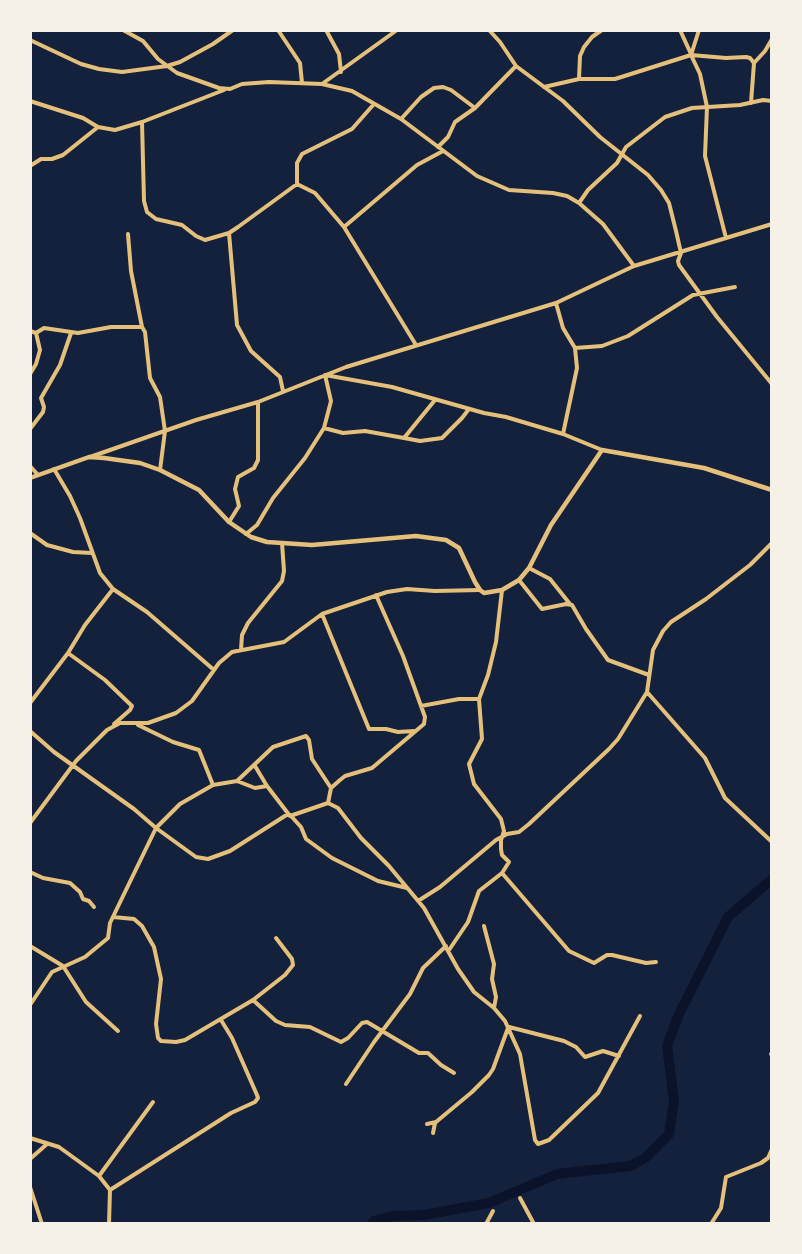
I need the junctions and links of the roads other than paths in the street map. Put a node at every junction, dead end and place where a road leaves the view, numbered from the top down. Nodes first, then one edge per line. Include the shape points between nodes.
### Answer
1 (123, 30) edge
2 (233, 30) edge
3 (278, 30) edge
4 (326, 30) edge
5 (397, 30) edge
6 (489, 30) edge
7 (499, 30) edge
8 (602, 30) edge
9 (680, 30) edge
10 (699, 30) edge
11 (496, 37) junction
12 (772, 39) edge
13 (30, 40) edge
14 (691, 55) junction
15 (754, 63) junction
16 (167, 66) junction
17 (516, 66) junction
18 (341, 72) junction
19 (579, 80) junction
20 (302, 83) junction
21 (322, 84) junction
22 (544, 87) junction
23 (225, 89) junction
24 (30, 101) edge
25 (772, 101) edge
26 (751, 103) junction
27 (374, 104) junction
28 (707, 107) junction
29 (475, 108) junction
30 (401, 119) junction
31 (142, 122) junction
32 (98, 128) junction
33 (438, 147) junction
34 (443, 151) junction
35 (622, 153) junction
36 (30, 166) edge
37 (297, 184) junction
38 (579, 202) junction
39 (772, 224) edge
40 (344, 227) junction
41 (229, 233) junction
42 (128, 234) dead end
43 (726, 238) junction
44 (681, 253) junction
45 (634, 266) junction
46 (735, 287) dead end
47 (700, 293) junction
48 (556, 303) junction
49 (142, 327) junction
50 (30, 331) edge
51 (36, 333) junction
52 (70, 333) junction
53 (416, 345) junction
54 (574, 348) junction
55 (30, 374) edge
56 (325, 375) junction
57 (772, 384) edge
58 (283, 391) junction
59 (436, 400) junction
60 (258, 402) junction
61 (469, 408) junction
62 (324, 428) junction
63 (30, 429) edge
64 (165, 430) junction
65 (563, 434) junction
66 (404, 438) junction
67 (602, 450) junction
68 (89, 457) junction
69 (30, 466) edge
70 (54, 469) junction
71 (160, 470) junction
72 (38, 475) junction
73 (30, 478) edge
74 (772, 490) edge
75 (229, 522) junction
76 (30, 533) edge
77 (246, 534) junction
78 (282, 543) junction
79 (772, 543) edge
80 (92, 553) junction
81 (529, 568) junction
82 (519, 580) junction
83 (113, 589) junction
84 (480, 590) junction
85 (502, 590) junction
86 (376, 595) junction
87 (570, 604) junction
88 (322, 614) junction
89 (241, 650) junction
90 (68, 653) junction
91 (214, 670) junction
92 (649, 675) junction
93 (647, 692) junction
94 (479, 699) junction
95 (30, 703) edge
96 (421, 706) junction
97 (138, 724) junction
98 (114, 725) junction
99 (415, 730) junction
100 (30, 731) edge
101 (255, 765) junction
102 (72, 766) junction
103 (237, 781) junction
104 (213, 785) junction
105 (267, 786) junction
106 (331, 788) junction
107 (328, 803) junction
108 (289, 815) junction
109 (30, 823) edge
110 (156, 828) junction
111 (502, 836) junction
112 (772, 842) edge
113 (30, 872) edge
114 (502, 873) junction
115 (408, 888) junction
116 (418, 901) junction
117 (94, 907) dead end
118 (113, 917) junction
119 (484, 926) dead end
120 (276, 938) dead end
121 (30, 946) edge
122 (447, 948) junction
123 (656, 962) dead end
124 (63, 966) junction
125 (253, 1000) junction
126 (30, 1005) edge
127 (494, 1008) junction
128 (640, 1016) dead end
129 (221, 1020) junction
130 (508, 1027) junction
131 (118, 1031) dead end
132 (382, 1031) junction
133 (619, 1056) junction
134 (454, 1073) dead end
135 (346, 1084) dead end
136 (153, 1102) dead end
137 (436, 1122) junction
138 (427, 1124) dead end
139 (433, 1133) dead end
140 (30, 1138) edge
141 (47, 1144) junction
142 (772, 1149) edge
143 (30, 1159) edge
144 (99, 1176) junction
145 (30, 1187) edge
146 (110, 1190) junction
147 (520, 1198) dead end
148 (493, 1211) dead end
149 (42, 1224) edge
150 (109, 1224) edge
151 (486, 1224) edge
152 (534, 1224) edge
153 (711, 1224) edge

1 - 16 street via 143,41
2 - 16 street via 193,56
3 - 20 street via 300,63
4 - 18 street via 339,54
5 - 18 street
6 - 11 street
7 - 11 street
8 - 19 street via 581,52
9 - 14 street
10 - 14 street
11 - 17 street
12 - 15 street
13 - 16 street via 99,69 122,72
14 - 15 street via 746,57
14 - 19 street via 615,79
14 - 28 street via 700,74
15 - 26 street
16 - 23 street
17 - 22 street
17 - 29 street
18 - 21 street
19 - 22 street
20 - 21 street
20 - 23 street via 256,82
21 - 27 street via 352,91
22 - 35 street
23 - 31 street
24 - 32 street via 83,118
25 - 26 street
26 - 28 street
27 - 30 street
27 - 37 street via 347,132 302,154 297,163
28 - 35 street via 685,109 665,117
28 - 43 street via 705,156
29 - 30 street via 451,90 434,88
29 - 33 street via 454,122 448,137
30 - 33 street
31 - 32 street via 115,130
31 - 41 street via 147,212 156,219 182,225 205,240
32 - 36 street via 63,155 41,159
33 - 34 street
34 - 38 street via 471,173 500,187 560,194
34 - 40 street via 417,165
35 - 38 street
35 - 44 street via 665,196
37 - 40 street via 315,193
37 - 41 street
38 - 45 street via 603,224
39 - 43 street
40 - 53 street
41 - 58 street via 237,325 251,351 280,377
42 - 49 street
43 - 44 street
44 - 45 street
44 - 47 street via 679,265
45 - 48 street
46 - 47 street
47 - 54 street via 628,336 602,346
47 - 57 street
48 - 53 street
48 - 54 street
49 - 52 street
49 - 64 street via 150,378 160,397
50 - 51 street
51 - 52 street via 44,328
51 - 55 street via 40,350
52 - 63 street via 60,364 40,398 43,412
53 - 56 street
54 - 65 street via 577,368
56 - 58 street
56 - 59 street via 376,383
56 - 62 street via 331,401
58 - 60 street
59 - 61 street
59 - 66 street
60 - 64 street
60 - 75 street via 258,460 254,468 238,477 235,489 239,506
61 - 65 street
61 - 66 street via 442,438
62 - 66 street
62 - 77 street
64 - 68 street
64 - 71 street
65 - 67 street
67 - 74 street via 704,468
67 - 81 street via 551,525
68 - 70 street
68 - 71 street via 140,463
69 - 72 street
70 - 72 street
70 - 80 street via 70,496
71 - 75 street via 199,490
72 - 73 street
75 - 77 street
76 - 80 street via 46,545
77 - 78 street
78 - 84 street via 416,536 446,540 459,548
78 - 89 street via 283,577 248,623
79 - 92 street via 750,565 667,626 653,650
80 - 83 street via 100,573
81 - 82 street
81 - 87 street via 549,579
82 - 85 street
82 - 87 street via 542,609
83 - 90 street
83 - 91 street via 147,612
84 - 85 street
84 - 86 street via 406,589
85 - 94 street via 494,651
86 - 88 street
86 - 96 street
87 - 92 street via 604,656
88 - 89 street via 284,642
88 - 99 street via 369,729
89 - 91 street via 224,658
90 - 95 street
90 - 98 street via 132,706
91 - 97 street via 192,701 176,713
92 - 93 street
93 - 111 street via 618,739 604,753 529,824 519,832
93 - 112 street via 705,758 725,798
94 - 96 street
94 - 111 street via 482,739 470,768 474,784 499,815 504,828
96 - 99 street via 424,724
97 - 98 street
97 - 104 street via 172,742 199,750
98 - 102 street
99 - 106 street via 372,768 345,776
100 - 102 street
101 - 103 street
101 - 105 street
101 - 106 street via 277,744 306,736 312,759
102 - 109 street
102 - 110 street
103 - 104 street
103 - 105 street via 255,788
104 - 110 street via 180,804
105 - 108 street
106 - 107 street
107 - 108 street
107 - 115 street via 338,808
108 - 110 street via 230,851 208,859 196,857
108 - 115 street via 306,839 332,858 378,881
110 - 118 street
111 - 114 street via 502,855 509,862
111 - 116 street
113 - 117 street via 70,883
114 - 122 street via 479,891 468,922
114 - 123 street via 569,951 594,963 607,955
115 - 116 street
116 - 122 street
118 - 124 street via 105,942 85,957
118 - 129 street via 134,920 154,947 161,979 156,1024 159,1040 182,1041
119 - 127 street via 494,964
120 - 125 street via 293,964
121 - 124 street
122 - 127 street via 474,992
122 - 132 street via 423,968 410,994
124 - 126 street via 48,977
124 - 131 street via 86,1002
125 - 129 street
125 - 132 street via 276,1021 310,1028 341,1042 364,1022
127 - 130 street
128 - 133 street
129 - 146 street via 258,1098
130 - 133 street via 564,1041 585,1057 603,1051
130 - 133 street via 520,1054 535,1140 540,1145 598,1093
130 - 137 street via 492,1072
132 - 134 street via 419,1053 428,1053
132 - 135 street
136 - 144 street
137 - 138 street
137 - 139 street
140 - 141 street
141 - 143 street
141 - 144 street via 63,1149
142 - 153 street via 761,1163 726,1178 721,1208
144 - 146 street
145 - 149 street
146 - 150 street
147 - 152 street
148 - 151 street

